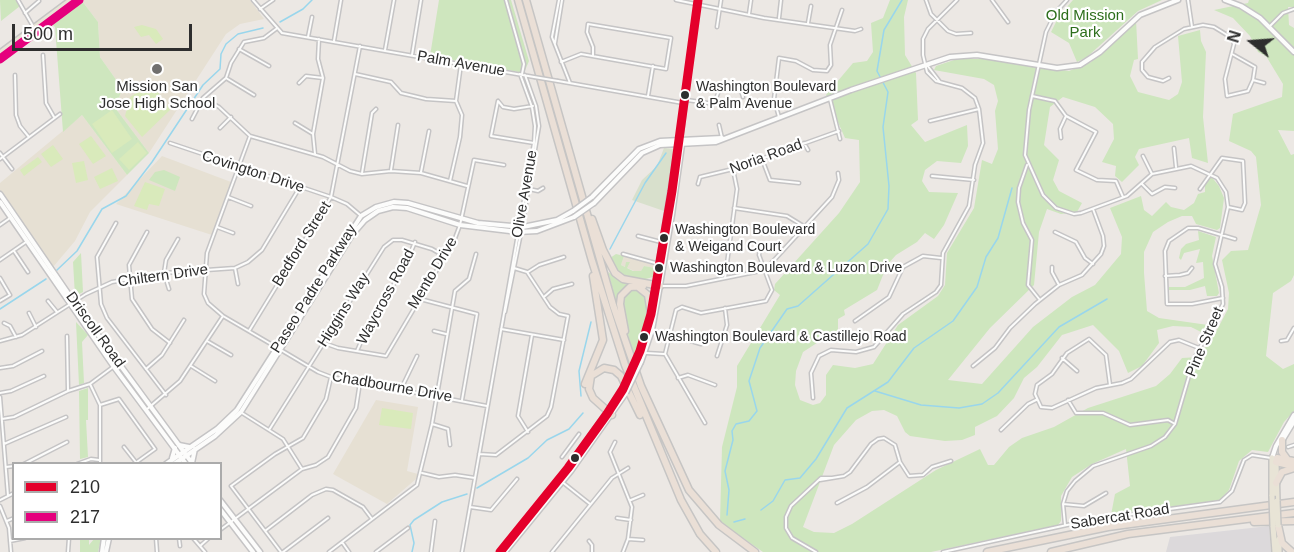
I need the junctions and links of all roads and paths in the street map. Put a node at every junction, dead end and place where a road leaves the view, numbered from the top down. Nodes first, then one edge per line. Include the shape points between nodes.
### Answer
1 (18, 0) edge
2 (72, 0) edge
3 (79, 0) edge
4 (253, 0) edge
5 (273, 0) edge
6 (341, 0) edge
7 (394, 0) edge
8 (421, 0) edge
9 (506, 0) edge
10 (518, 0) edge
11 (526, 0) edge
12 (561, 0) edge
13 (676, 0) edge
14 (721, 0) edge
15 (751, 0) edge
16 (781, 0) edge
17 (926, 0) edge
18 (957, 0) edge
19 (992, 0) edge
20 (1067, 0) edge
21 (1178, 0) edge
22 (1188, 0) edge
23 (1225, 0) edge
24 (39, 1) edge
25 (682, 1) edge
26 (698, 3) edge
27 (811, 6) dead end
28 (260, 9) junction
29 (1294, 9) edge
30 (719, 10) junction
31 (842, 10) dead end
32 (25, 13) junction
33 (54, 13) junction
34 (62, 13) junction
35 (748, 14) junction
36 (312, 17) dead end
37 (779, 18) junction
38 (937, 20) junction
39 (1008, 22) dead end
40 (808, 23) junction
41 (717, 27) dead end
42 (1192, 27) junction
43 (1269, 27) junction
44 (34, 28) junction
45 (276, 28) junction
46 (838, 28) junction
47 (861, 29) dead end
48 (971, 33) dead end
49 (308, 37) junction
50 (319, 39) junction
51 (334, 42) junction
52 (360, 46) junction
53 (238, 50) junction
54 (385, 50) junction
55 (1294, 52) edge
56 (0, 53) edge
57 (1232, 54) junction
58 (42, 55) dead end
59 (412, 55) junction
60 (593, 56) junction
61 (0, 59) edge
62 (561, 62) junction
63 (461, 64) junction
64 (927, 65) junction
65 (1040, 65) junction
66 (269, 66) dead end
67 (653, 66) junction
68 (522, 73) junction
69 (355, 74) junction
70 (15, 75) dead end
71 (226, 78) junction
72 (323, 78) junction
73 (1169, 78) dead end
74 (1253, 80) junction
75 (298, 83) dead end
76 (570, 83) junction
77 (1264, 83) dead end
78 (254, 95) dead end
79 (1032, 96) junction
80 (647, 97) junction
81 (743, 97) dead end
82 (203, 98) junction
83 (830, 99) junction
84 (456, 100) junction
85 (684, 101) junction
86 (534, 106) junction
87 (376, 109) dead end
88 (979, 109) junction
89 (60, 114) dead end
90 (54, 117) junction
91 (231, 117) junction
92 (778, 117) junction
93 (1066, 117) junction
94 (192, 119) dead end
95 (930, 121) dead end
96 (295, 123) dead end
97 (398, 125) dead end
98 (719, 125) dead end
99 (220, 128) dead end
100 (429, 131) dead end
101 (839, 131) junction
102 (313, 134) junction
103 (250, 136) junction
104 (29, 137) junction
105 (722, 138) junction
106 (1061, 138) dead end
107 (840, 139) dead end
108 (170, 143) dead end
109 (680, 143) junction
110 (804, 143) junction
111 (536, 144) junction
112 (1174, 148) dead end
113 (808, 150) dead end
114 (0, 153) edge
115 (316, 156) junction
116 (1143, 156) dead end
117 (2, 158) edge
118 (762, 159) junction
119 (338, 165) junction
120 (504, 165) dead end
121 (1028, 165) junction
122 (238, 167) junction
123 (1176, 167) junction
124 (12, 169) dead end
125 (733, 169) junction
126 (392, 171) junction
127 (1209, 172) junction
128 (421, 173) junction
129 (838, 173) dead end
130 (362, 174) junction
131 (1152, 174) junction
132 (932, 176) dead end
133 (974, 180) junction
134 (450, 182) junction
135 (799, 183) dead end
136 (698, 184) dead end
137 (1142, 184) junction
138 (467, 186) junction
139 (300, 187) junction
140 (543, 188) dead end
141 (1175, 188) dead end
142 (527, 189) junction
143 (1200, 189) dead end
144 (0, 194) edge
145 (581, 196) junction
146 (228, 197) junction
147 (331, 197) junction
148 (1124, 197) junction
149 (0, 202) edge
150 (251, 206) dead end
151 (1228, 207) junction
152 (734, 208) junction
153 (1094, 209) junction
154 (360, 216) junction
155 (10, 218) junction
156 (365, 220) junction
157 (461, 222) junction
158 (116, 224) dead end
159 (0, 225) edge
160 (217, 227) junction
161 (521, 227) junction
162 (805, 227) junction
163 (147, 232) dead end
164 (520, 232) junction
165 (1055, 232) dead end
166 (233, 233) dead end
167 (1221, 235) junction
168 (638, 236) dead end
169 (178, 239) dead end
170 (1235, 239) dead end
171 (29, 240) junction
172 (415, 242) junction
173 (663, 243) junction
174 (761, 244) dead end
175 (14, 251) junction
176 (476, 254) dead end
177 (623, 254) dead end
178 (444, 256) junction
179 (564, 257) dead end
180 (941, 258) junction
181 (0, 260) edge
182 (592, 261) junction
183 (659, 264) junction
184 (1093, 264) junction
185 (1052, 267) dead end
186 (235, 268) junction
187 (514, 268) junction
188 (1192, 268) dead end
189 (205, 270) junction
190 (765, 270) junction
191 (28, 272) dead end
192 (527, 272) junction
193 (164, 273) junction
194 (1166, 276) junction
195 (0, 278) edge
196 (725, 278) junction
197 (130, 279) junction
198 (238, 284) dead end
199 (572, 284) dead end
200 (1059, 285) junction
201 (634, 286) junction
202 (657, 286) junction
203 (99, 287) junction
204 (169, 289) dead end
205 (544, 297) junction
206 (419, 298) junction
207 (1223, 298) junction
208 (1040, 300) junction
209 (0, 301) edge
210 (48, 301) dead end
211 (72, 303) junction
212 (451, 307) junction
213 (725, 308) junction
214 (57, 312) junction
215 (29, 313) dead end
216 (651, 314) junction
217 (223, 316) junction
218 (184, 320) dead end
219 (855, 321) dead end
220 (4, 323) dead end
221 (36, 327) junction
222 (1294, 328) edge
223 (501, 329) junction
224 (249, 331) junction
225 (434, 331) dead end
226 (446, 334) junction
227 (532, 335) junction
228 (671, 335) junction
229 (67, 336) dead end
230 (16, 337) junction
231 (564, 340) junction
232 (0, 341) edge
233 (207, 341) junction
234 (1281, 341) dead end
235 (170, 343) junction
236 (324, 343) junction
237 (701, 344) dead end
238 (1199, 348) junction
239 (279, 349) junction
240 (627, 349) junction
241 (42, 351) dead end
242 (357, 351) junction
243 (641, 353) junction
244 (665, 354) junction
245 (231, 355) dead end
246 (417, 356) dead end
247 (717, 356) dead end
248 (1062, 358) junction
249 (118, 363) junction
250 (191, 366) junction
251 (973, 366) dead end
252 (114, 367) junction
253 (308, 367) junction
254 (0, 368) edge
255 (146, 369) junction
256 (1077, 371) dead end
257 (44, 376) dead end
258 (331, 377) junction
259 (678, 378) junction
260 (215, 381) dead end
261 (360, 382) junction
262 (90, 384) junction
263 (714, 385) dead end
264 (1110, 385) junction
265 (401, 389) junction
266 (68, 391) junction
267 (624, 391) junction
268 (0, 395) edge
269 (166, 395) junction
270 (435, 396) junction
271 (813, 398) dead end
272 (462, 400) junction
273 (1036, 400) junction
274 (1068, 400) junction
275 (100, 405) junction
276 (487, 405) junction
277 (151, 407) junction
278 (146, 410) junction
279 (239, 411) junction
280 (609, 413) junction
281 (1294, 416) edge
282 (66, 417) dead end
283 (2, 419) junction
284 (1294, 421) edge
285 (705, 423) dead end
286 (432, 424) junction
287 (1175, 424) junction
288 (269, 430) junction
289 (1000, 430) dead end
290 (528, 432) junction
291 (579, 434) dead end
292 (1282, 440) junction
293 (68, 442) dead end
294 (615, 442) dead end
295 (4, 444) junction
296 (288, 445) junction
297 (450, 445) dead end
298 (1294, 445) edge
299 (177, 446) junction
300 (570, 446) junction
301 (124, 447) dead end
302 (194, 447) junction
303 (1288, 447) dead end
304 (579, 452) junction
305 (479, 454) junction
306 (183, 455) junction
307 (562, 457) dead end
308 (1275, 459) junction
309 (1287, 459) junction
310 (951, 461) dead end
311 (1294, 461) edge
312 (28, 462) edge
313 (83, 462) edge
314 (99, 462) edge
315 (134, 462) edge
316 (136, 462) edge
317 (171, 462) edge
318 (172, 462) edge
319 (185, 462) edge
320 (191, 462) edge
321 (192, 462) edge
322 (900, 462) junction
323 (12, 466) edge
324 (6, 467) junction
325 (1294, 467) edge
326 (628, 468) dead end
327 (302, 469) junction
328 (667, 470) junction
329 (620, 471) junction
330 (422, 473) junction
331 (475, 478) junction
332 (517, 478) dead end
333 (561, 480) junction
334 (1276, 483) junction
335 (1106, 494) dead end
336 (12, 495) edge
337 (643, 495) dead end
338 (8, 496) junction
339 (1274, 496) junction
340 (1294, 497) edge
341 (0, 500) edge
342 (631, 500) junction
343 (1294, 502) edge
344 (222, 503) edge
345 (837, 503) dead end
346 (591, 504) junction
347 (1063, 504) junction
348 (0, 506) edge
349 (470, 507) junction
350 (1252, 507) junction
351 (248, 509) junction
352 (222, 510) edge
353 (1294, 513) edge
354 (328, 518) dead end
355 (617, 518) dead end
356 (12, 519) edge
357 (372, 519) junction
358 (7, 520) junction
359 (233, 520) junction
360 (631, 520) junction
361 (435, 521) dead end
362 (1294, 521) edge
363 (1227, 522) junction
364 (1065, 525) junction
365 (1276, 525) junction
366 (222, 528) edge
367 (408, 528) dead end
368 (265, 531) junction
369 (628, 539) junction
370 (15, 540) edge
371 (180, 540) edge
372 (196, 540) edge
373 (207, 540) edge
374 (643, 540) dead end
375 (10, 541) junction
376 (589, 541) dead end
377 (342, 542) junction
378 (180, 546) dead end
379 (200, 546) junction
380 (11, 552) edge
381 (205, 552) edge
382 (253, 552) edge
383 (260, 552) edge
384 (282, 552) edge
385 (329, 552) edge
386 (350, 552) edge
387 (376, 552) edge
388 (431, 552) edge
389 (462, 552) edge
390 (500, 552) edge
391 (505, 552) edge
392 (552, 552) edge
393 (592, 552) edge
394 (623, 552) edge
395 (716, 552) edge
396 (755, 552) edge
397 (816, 552) edge
398 (943, 552) edge
399 (987, 552) edge
400 (1051, 552) edge
401 (1275, 552) edge
402 (1279, 552) edge
403 (1292, 552) edge

1 - 32 street
2 - 33 main road
2 - 34 main road
3 - 34 main road
4 - 28 street
5 - 28 street
6 - 51 street
7 - 54 street
8 - 59 street
9 - 68 street, Olive Avenue via 519,41
10 - 182 highway
11 - 145 highway
12 - 62 street via 555,46
13 - 25 street
14 - 30 street
15 - 35 street
16 - 37 street
17 - 38 street via 928,10
18 - 38 street
19 - 39 street
20 - 65 street via 1046,32
21 - 65 main road, Paseo Padre Parkway via 1140,15 1080,65
22 - 42 street
23 - 43 main road via 1250,11
24 - 32 street
25 - 26 street
26 - 30 street
26 - 85 main road
27 - 40 street
28 - 45 street
29 - 43 street via 1283,13
30 - 35 street
30 - 41 street
31 - 46 street
32 - 44 street
33 - 34 main road
33 - 44 main road
34 - 61 main road
35 - 37 street
36 - 49 street
37 - 40 street
38 - 48 street via 956,34
38 - 64 street via 923,39
40 - 46 street
42 - 57 street via 1208,26 1226,33 1234,45
42 - 73 street via 1173,35 1143,58 1142,70 1148,77 1163,81
43 - 55 main road
44 - 56 main road
45 - 49 street, Palm Avenue via 282,33
45 - 53 street via 264,38 244,42
46 - 47 street
46 - 92 street via 830,45 831,65 827,71 779,58 774,99
49 - 50 street, Palm Avenue
50 - 51 street, Palm Avenue
50 - 72 street via 318,59
51 - 52 street, Palm Avenue
52 - 54 street, Palm Avenue
52 - 69 street, Bedford Street
53 - 66 street
53 - 71 street
54 - 59 street, Palm Avenue
57 - 74 street via 1255,67
57 - 74 street via 1225,78 1227,96 1248,91
58 - 90 street via 46,103
59 - 63 street, Palm Avenue
60 - 62 street via 581,54
60 - 67 street
60 - 67 street via 588,24 671,38 666,69
62 - 76 street
63 - 68 street, Palm Avenue
63 - 84 street
64 - 65 main road, Paseo Padre Parkway via 950,57 975,56
64 - 83 main road, Paseo Padre Parkway
64 - 88 street via 933,79 968,91
65 - 79 street
67 - 80 street
68 - 76 street, Palm Avenue, bridge
68 - 86 street, Olive Avenue
69 - 84 street via 392,82 401,93
69 - 119 street, Bedford Street
70 - 104 street via 16,115
71 - 78 street
71 - 82 street
72 - 75 street via 306,76
72 - 102 street
74 - 77 street
76 - 80 street, Palm Avenue
79 - 93 street via 1055,101
79 - 121 street via 1025,144
80 - 85 street, Palm Avenue
81 - 85 street, Palm Avenue via 740,87 721,85 714,104
82 - 91 street
82 - 94 street
83 - 92 main road, Paseo Padre Parkway
83 - 101 street
84 - 134 street via 462,115
85 - 109 main road
86 - 111 street, Olive Avenue
86 - 111 street via 514,109 503,107 498,101 491,136
87 - 130 street via 372,113
88 - 95 street
88 - 133 street via 983,143
89 - 90 street
90 - 104 street
91 - 99 street
91 - 103 street
92 - 105 main road, Paseo Padre Parkway
93 - 106 street via 1060,129
93 - 148 street via 1096,132 1076,170 1097,180 1116,181
96 - 102 street
97 - 126 street
98 - 105 street
100 - 128 street
101 - 107 street
101 - 110 street, Noria Road
102 - 115 street
103 - 115 street
103 - 122 street, Chadbourne Drive
104 - 117 street
105 - 109 main road, Paseo Padre Parkway via 706,144
108 - 122 street, Covington Drive
109 - 161 main road, Paseo Padre Parkway, bridge via 660,141 639,149 573,211 549,222
109 - 164 main road, Paseo Padre Parkway, bridge via 660,145 642,153 594,203 574,217 537,231
109 - 173 main road
109 - 202 main road
110 - 113 street
110 - 118 street, Noria Road
111 - 142 street, Olive Avenue
112 - 123 street
114 - 117 street
115 - 119 street
116 - 131 street
117 - 124 street
118 - 125 street, Noria Road
118 - 135 street via 770,180
119 - 130 street
119 - 147 street, Bedford Street
120 - 138 street, Mento Drive via 474,160
121 - 153 street via 1043,195 1056,208 1074,214
121 - 208 street via 1018,202 1032,240 1029,287
122 - 139 street, Covington Drive
122 - 146 street, Chadbourne Drive
123 - 127 street via 1191,166
123 - 131 street
125 - 136 street, Noria Road via 700,177
125 - 152 street via 737,186
126 - 128 street
126 - 130 street
127 - 143 street
127 - 151 street via 1224,187
127 - 151 street via 1222,158 1243,160 1245,203 1242,210
128 - 134 street
129 - 162 street via 831,197
131 - 137 street
132 - 133 street
133 - 180 street via 969,206
134 - 138 street
137 - 141 street via 1152,194 1166,187
137 - 148 street
138 - 157 street, Mento Drive
139 - 147 street, Covington Drive
139 - 186 street, Chiltern Drive via 262,250
140 - 142 street
142 - 161 street, Olive Avenue
144 - 171 main road, Driscoll Road
145 - 202 highway via 615,273 623,279
145 - 240 highway
146 - 150 street
146 - 160 street, Chadbourne Drive
147 - 154 street, Covington Drive
147 - 224 street, Bedford Street
148 - 153 street
149 - 155 main road, Driscoll Road
151 - 167 street, Pine Street
152 - 162 street via 787,216
152 - 196 street
153 - 184 street via 1104,246
154 - 156 street, Covington Drive
154 - 157 main road, Paseo Padre Parkway via 394,202 408,203
154 - 239 main road, Paseo Padre Parkway
155 - 159 street
155 - 171 main road, Driscoll Road
156 - 157 main road, Paseo Padre Parkway via 393,207
156 - 239 main road, Paseo Padre Parkway
157 - 161 main road, Paseo Padre Parkway
157 - 164 main road, Paseo Padre Parkway
157 - 178 street, Mento Drive
158 - 203 street via 97,257
160 - 166 street
160 - 189 street, Chadbourne Drive
161 - 164 street, Olive Avenue
162 - 190 street
163 - 197 street via 131,257
164 - 187 street, Olive Avenue
165 - 184 street via 1076,242
167 - 170 street
167 - 194 street via 1198,228 1177,233 1165,251
167 - 207 street, Pine Street via 1215,264
168 - 173 street
169 - 193 street via 166,260
171 - 175 street
171 - 211 main road, Driscoll Road
172 - 178 street
172 - 236 street, Higgins Way via 393,240 384,247
172 - 242 street, Waycross Road
173 - 183 main road
174 - 190 street via 759,255
175 - 181 street
175 - 191 street
176 - 212 street via 469,279 457,287
177 - 183 street
178 - 206 street, Mento Drive
179 - 192 street
180 - 219 street via 923,256 903,267 889,297
180 - 271 street via 943,278 939,289 903,314 874,347 856,352 831,350 819,356 811,373
182 - 280 highway via 603,340 585,379 585,388 591,401
182 - 328 highway via 625,365
183 - 202 main road
184 - 200 street via 1082,275
185 - 200 street
186 - 189 street, Chiltern Drive
186 - 198 street
187 - 192 street
187 - 223 street, Olive Avenue
188 - 194 street via 1188,273
189 - 193 street, Chiltern Drive
189 - 217 street, Chadbourne Drive via 204,294
190 - 196 street
190 - 213 street via 772,291 766,300
192 - 205 street
193 - 197 street, Chiltern Drive
193 - 204 street
194 - 207 street via 1167,303 1192,304
195 - 209 street via 10,295
196 - 202 street via 675,287
197 - 203 street, Chiltern Drive
197 - 235 street via 137,309 152,329
199 - 205 street via 553,289
200 - 208 street
201 - 202 highway
201 - 216 highway via 648,295
201 - 240 highway via 623,292 620,300
202 - 216 main road
202 - 243 main road
203 - 211 street, Chiltern Drive
203 - 255 street via 107,318
205 - 231 street via 550,307 568,316
206 - 212 street
206 - 242 street, Mento Drive via 386,356
207 - 238 street, Pine Street via 1221,311
208 - 251 street
210 - 214 street
211 - 214 street, Chiltern Drive
211 - 249 main road, Driscoll Road
211 - 252 main road, Driscoll Road
212 - 226 street
212 - 272 street via 477,314
213 - 228 street via 701,313 679,308
213 - 247 street via 727,324
214 - 221 street, Chiltern Drive
215 - 221 street
216 - 243 main road
217 - 224 street, Chadbourne Drive
217 - 233 street
218 - 235 street
220 - 230 street
221 - 230 street, Chiltern Drive
222 - 234 street via 1287,340
223 - 227 street
223 - 276 street, Olive Avenue
224 - 239 street, Chadbourne Drive
225 - 226 street
226 - 270 street
227 - 231 street
227 - 290 street via 518,416
228 - 237 street
228 - 244 street
229 - 266 street
230 - 232 street, Chiltern Drive
231 - 290 street via 550,412
233 - 245 street
233 - 250 street
235 - 255 street
236 - 242 street
236 - 253 street, Higgins Way
238 - 264 street via 1186,342 1170,342 1136,376
238 - 287 street, Pine Street
239 - 253 street, Chadbourne Drive
239 - 279 main road, Paseo Padre Parkway
240 - 396 highway via 690,490 719,525
241 - 254 street via 13,366
243 - 244 street
243 - 267 main road, bridge
243 - 267 main road, bridge via 641,362
244 - 259 street
246 - 265 street
248 - 256 street
248 - 264 street via 1089,339 1106,355
248 - 273 street via 1052,374 1036,387
249 - 252 street
249 - 277 main road, Driscoll Road
250 - 260 street
250 - 269 street
252 - 262 street
252 - 278 main road, Driscoll Road
253 - 258 street, Chadbourne Drive
253 - 288 street, Higgins Way
255 - 269 street
257 - 268 street
258 - 261 street, Chadbourne Drive
258 - 296 street via 326,399 312,426 303,438
259 - 263 street via 688,375
259 - 285 street
261 - 265 street, Chadbourne Drive
261 - 327 street via 356,408 328,457
262 - 266 street
262 - 275 street
264 - 274 street
265 - 270 street, Chadbourne Drive
266 - 283 street
267 - 280 main road
268 - 283 street
269 - 277 street
270 - 272 street, Chadbourne Drive
270 - 286 street
272 - 276 street, Chadbourne Drive
273 - 274 street via 1047,409
273 - 289 street
274 - 287 street via 1076,413 1103,413 1130,425 1167,420
275 - 314 street
275 - 316 street via 119,399 155,449
276 - 305 street, Olive Avenue
277 - 278 street
277 - 299 main road, Driscoll Road
278 - 299 main road, Driscoll Road
279 - 288 street
279 - 302 main road, Paseo Padre Parkway
280 - 304 main road
280 - 328 highway via 589,389 591,376 604,368 614,370 624,379
280 - 333 main road
281 - 308 main road via 1276,446
282 - 295 street
283 - 295 street
284 - 292 main road
286 - 297 street via 448,429
286 - 330 street
287 - 347 street, Pine Street via 1151,446 1093,466 1067,491
288 - 296 street
290 - 305 street via 496,455
291 - 300 street
292 - 308 main road
292 - 309 highway via 1282,452
293 - 312 street
294 - 329 street via 610,452
295 - 324 street
296 - 327 street
296 - 351 street via 231,486
298 - 303 street
299 - 302 main road
299 - 306 main road, Driscoll Road
299 - 317 main road
300 - 304 street
300 - 307 street
301 - 315 street
302 - 306 main road, Paseo Padre Parkway
302 - 321 main road
304 - 333 main road
305 - 331 street, Olive Avenue
306 - 318 main road, Paseo Padre Parkway
306 - 319 main road, Driscoll Road
306 - 320 main road, Driscoll Road
308 - 309 highway
308 - 325 highway
308 - 334 main road
308 - 339 main road
308 - 364 street, Sabercat Road via 1252,455 1244,460 1232,491 1220,502
309 - 311 highway
310 - 322 street via 913,477 904,472
313 - 314 street
322 - 345 street
322 - 397 street via 895,446 884,438 878,439 850,472 820,479 788,512 786,528 792,538
323 - 324 street
324 - 338 street
325 - 334 highway via 1282,472
326 - 329 street
327 - 351 street
328 - 395 highway via 689,517
329 - 342 street
329 - 346 street
330 - 331 street
330 - 357 street via 417,485
331 - 349 street, Olive Avenue
332 - 349 street via 491,510
333 - 346 street
333 - 390 main road
333 - 391 main road
334 - 339 main road
335 - 347 street via 1084,506
336 - 338 street
337 - 342 street
338 - 341 street
339 - 365 main road, bridge
340 - 350 highway
342 - 360 street
343 - 350 highway
344 - 359 main road
346 - 392 street
347 - 364 street
348 - 358 street
349 - 389 street, Olive Avenue
350 - 399 highway via 1108,527
351 - 359 street
351 - 368 street
352 - 359 main road
353 - 363 highway
354 - 384 street
355 - 360 street
356 - 358 street
357 - 368 street via 363,507 326,489
357 - 377 street
358 - 375 street
359 - 366 street
359 - 382 main road
359 - 383 main road
360 - 369 street
361 - 388 street
362 - 363 highway
363 - 400 highway via 1128,534
364 - 398 street, Sabercat Road
365 - 401 main road
365 - 402 main road
365 - 403 highway via 1282,543
367 - 387 street
368 - 384 street
369 - 374 street
369 - 394 street
370 - 375 street
371 - 378 street
372 - 379 street
373 - 379 street
375 - 380 street
376 - 393 street
377 - 385 street
377 - 386 street
379 - 381 street

